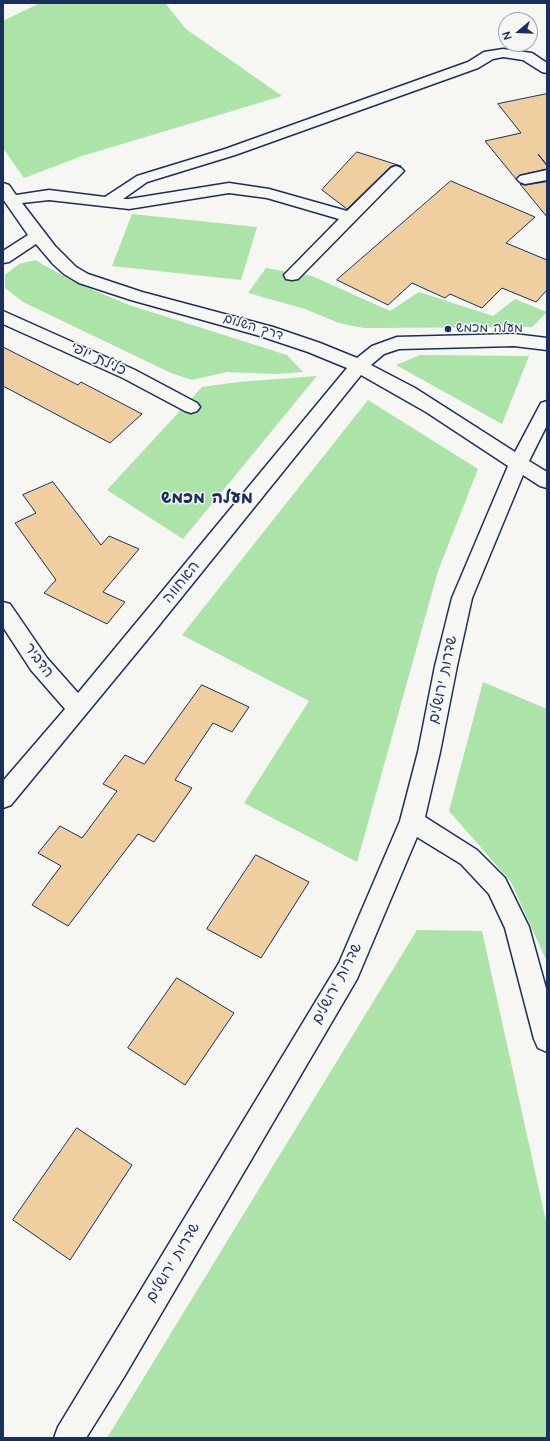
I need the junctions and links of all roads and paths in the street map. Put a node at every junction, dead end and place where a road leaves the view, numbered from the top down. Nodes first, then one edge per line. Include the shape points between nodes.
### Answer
1 (547, 69) edge
2 (396, 171) dead end
3 (547, 175) edge
4 (525, 179) dead end
5 (7, 194) edge
6 (108, 202) junction
7 (350, 217) junction
8 (38, 236) junction
9 (3, 258) edge
10 (292, 275) dead end
11 (3, 317) edge
12 (547, 344) edge
13 (360, 366) junction
14 (191, 407) dead end
15 (547, 407) edge
16 (518, 464) junction
17 (547, 481) edge
18 (3, 610) edge
19 (78, 709) junction
20 (3, 798) edge
21 (412, 821) junction
22 (547, 1039) edge
23 (68, 1438) edge

1 - 6 street via 527,56 503,53 489,55 473,65 230,152 142,179
2 - 7 street
3 - 4 street
5 - 6 street via 49,195
5 - 8 street, דרך השלום
6 - 7 street via 129,204 229,188 269,194
7 - 10 street
8 - 9 street
8 - 13 street, דרך השלום via 62,263 83,278 123,292 239,323
11 - 14 street, כלילת יופי via 129,374
12 - 13 street, האחווה via 514,340 397,343 378,350
13 - 16 street, דרך השלום via 403,389
13 - 19 street, האחווה
15 - 16 street, שדרות ירושלים
16 - 17 street, דרך השלום
16 - 21 street, שדרות ירושלים via 462,598
18 - 19 street, הדביר via 40,664
19 - 20 street, האחווה
21 - 22 street via 469,857 497,886 518,927
21 - 23 street, שדרות ירושלים via 348,971 114,1366

